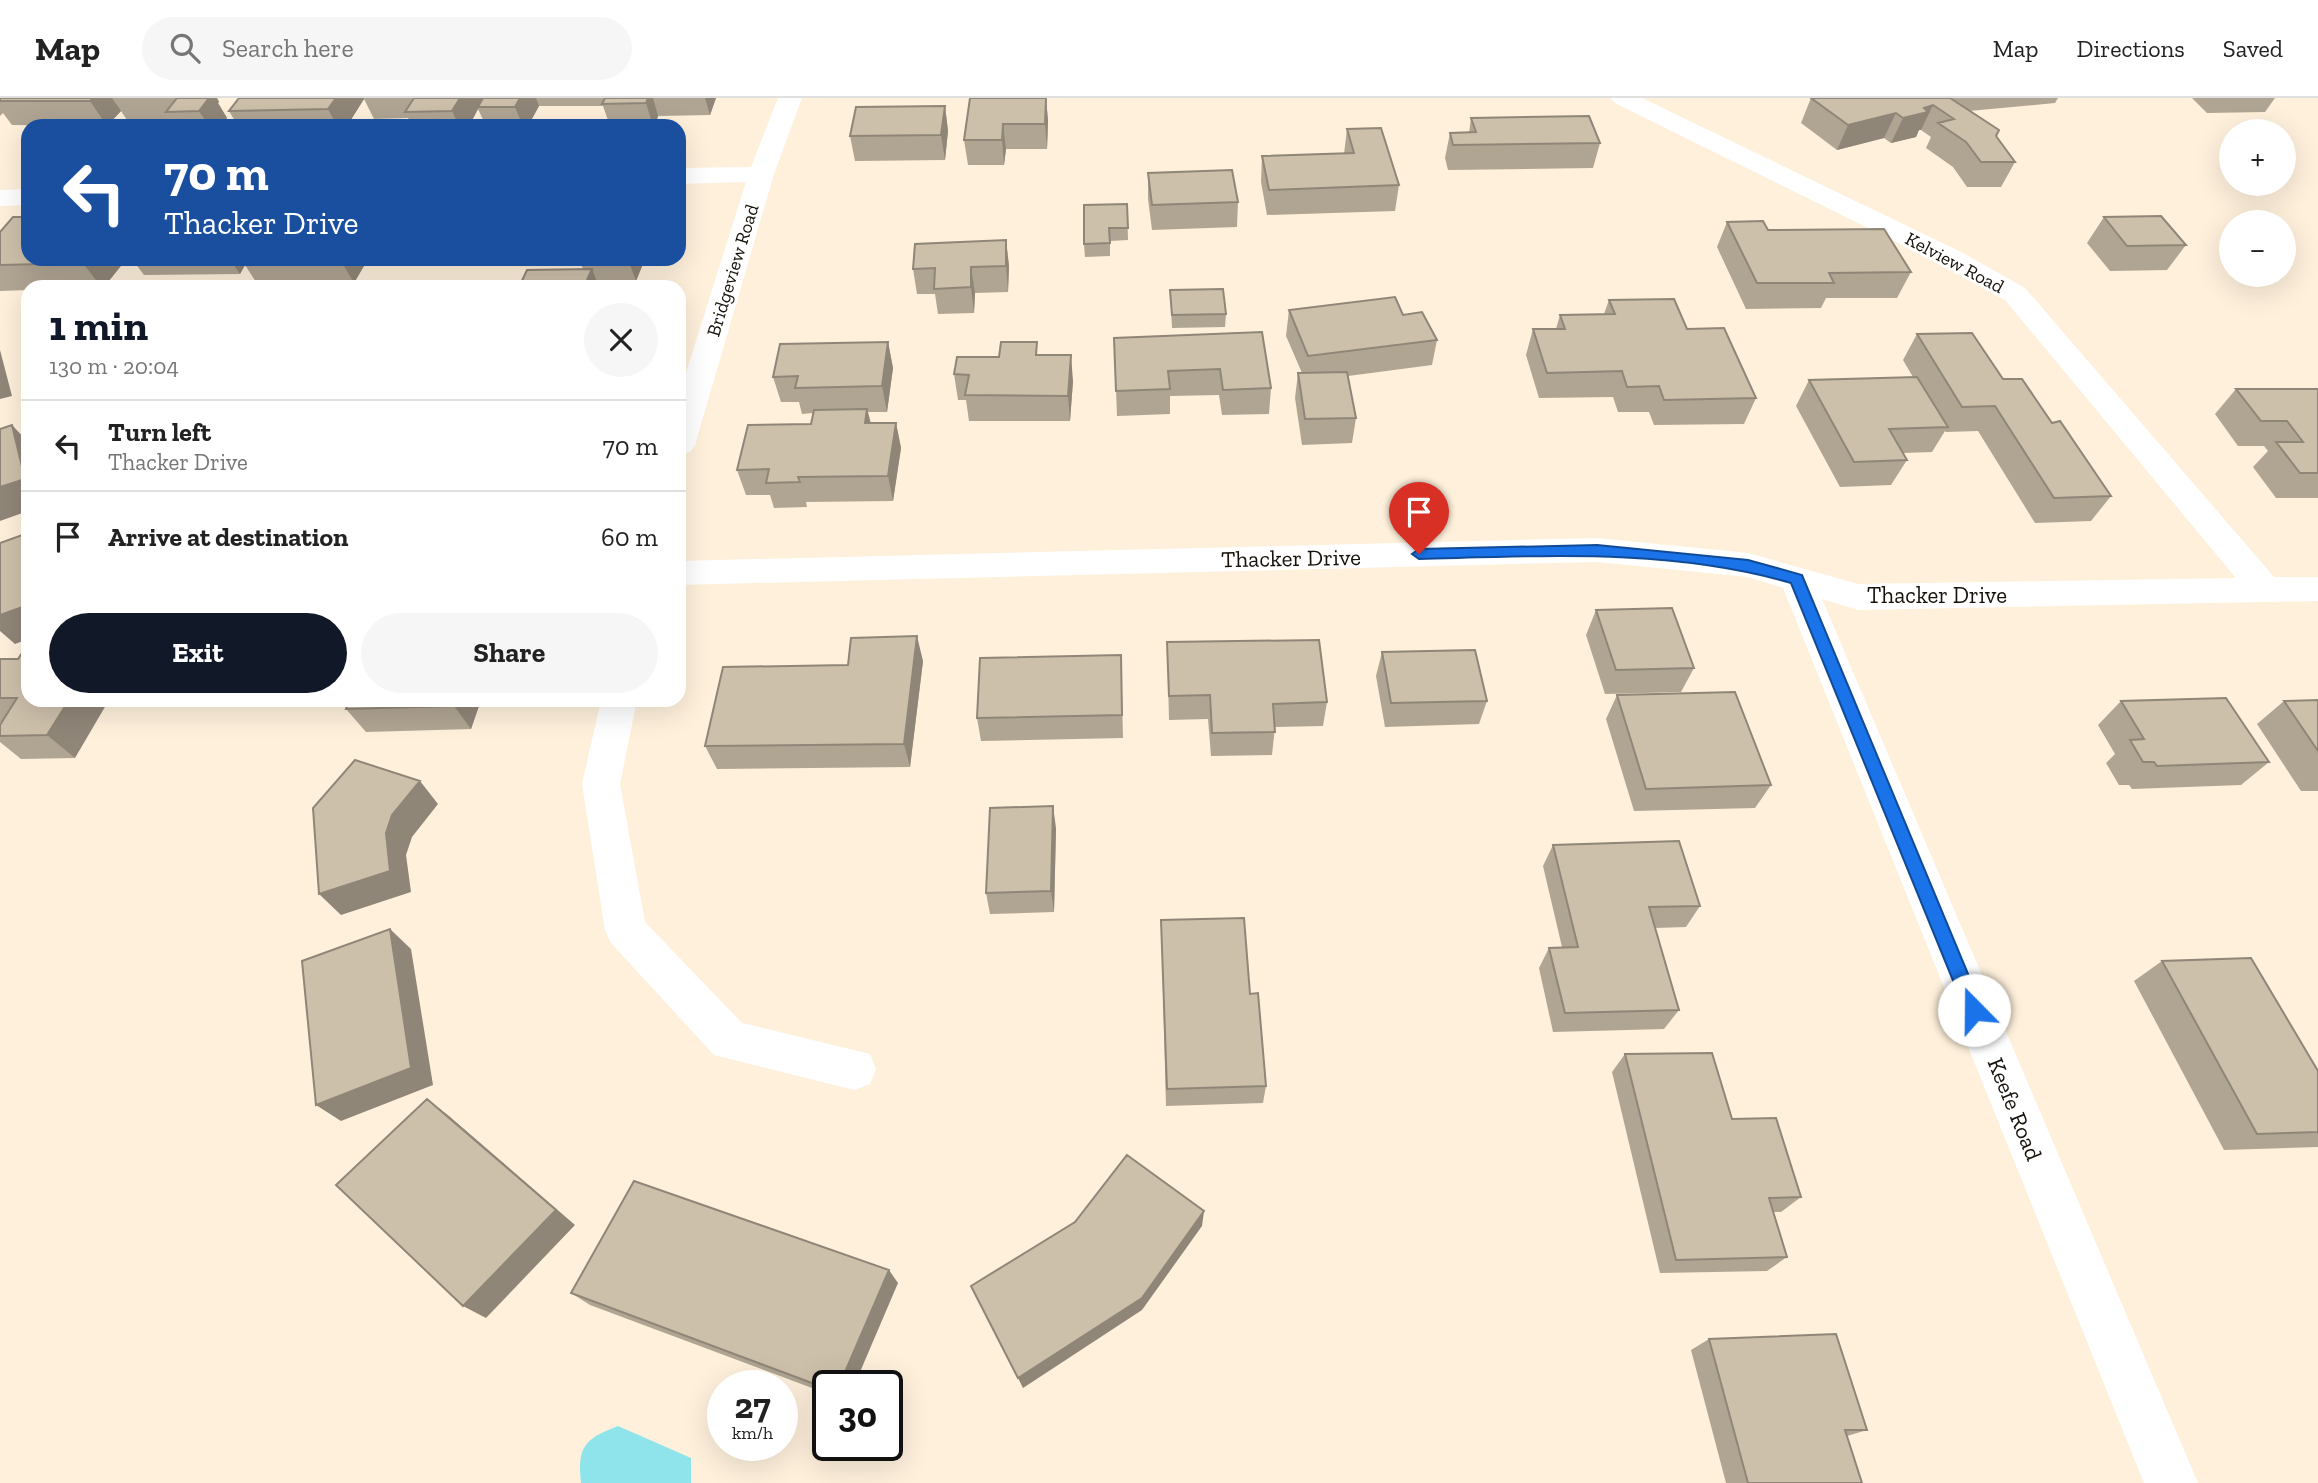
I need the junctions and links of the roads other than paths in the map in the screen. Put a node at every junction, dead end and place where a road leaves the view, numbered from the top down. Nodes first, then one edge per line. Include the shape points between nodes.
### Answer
1 (790, 98) edge
2 (1623, 98) edge
3 (761, 174) junction
4 (686, 176) edge
5 (21, 197) edge
6 (0, 198) edge
7 (686, 422) edge
8 (686, 573) edge
9 (1797, 579) junction
10 (2318, 589) edge
11 (2264, 590) junction
12 (618, 707) edge
13 (854, 1069) dead end
14 (2171, 1483) edge

1 - 3 street, Bridgeview Road
2 - 11 street, Kelview Road via 1951,258 2015,294
3 - 4 street
3 - 7 street, Bridgeview Road
5 - 6 street
8 - 9 street, Thacker Drive via 1597,550 1748,565
9 - 11 street, Thacker Drive via 1858,597
9 - 14 street, Keefe Road
10 - 11 street, Thacker Drive
12 - 13 street via 601,784 626,930 730,1041

